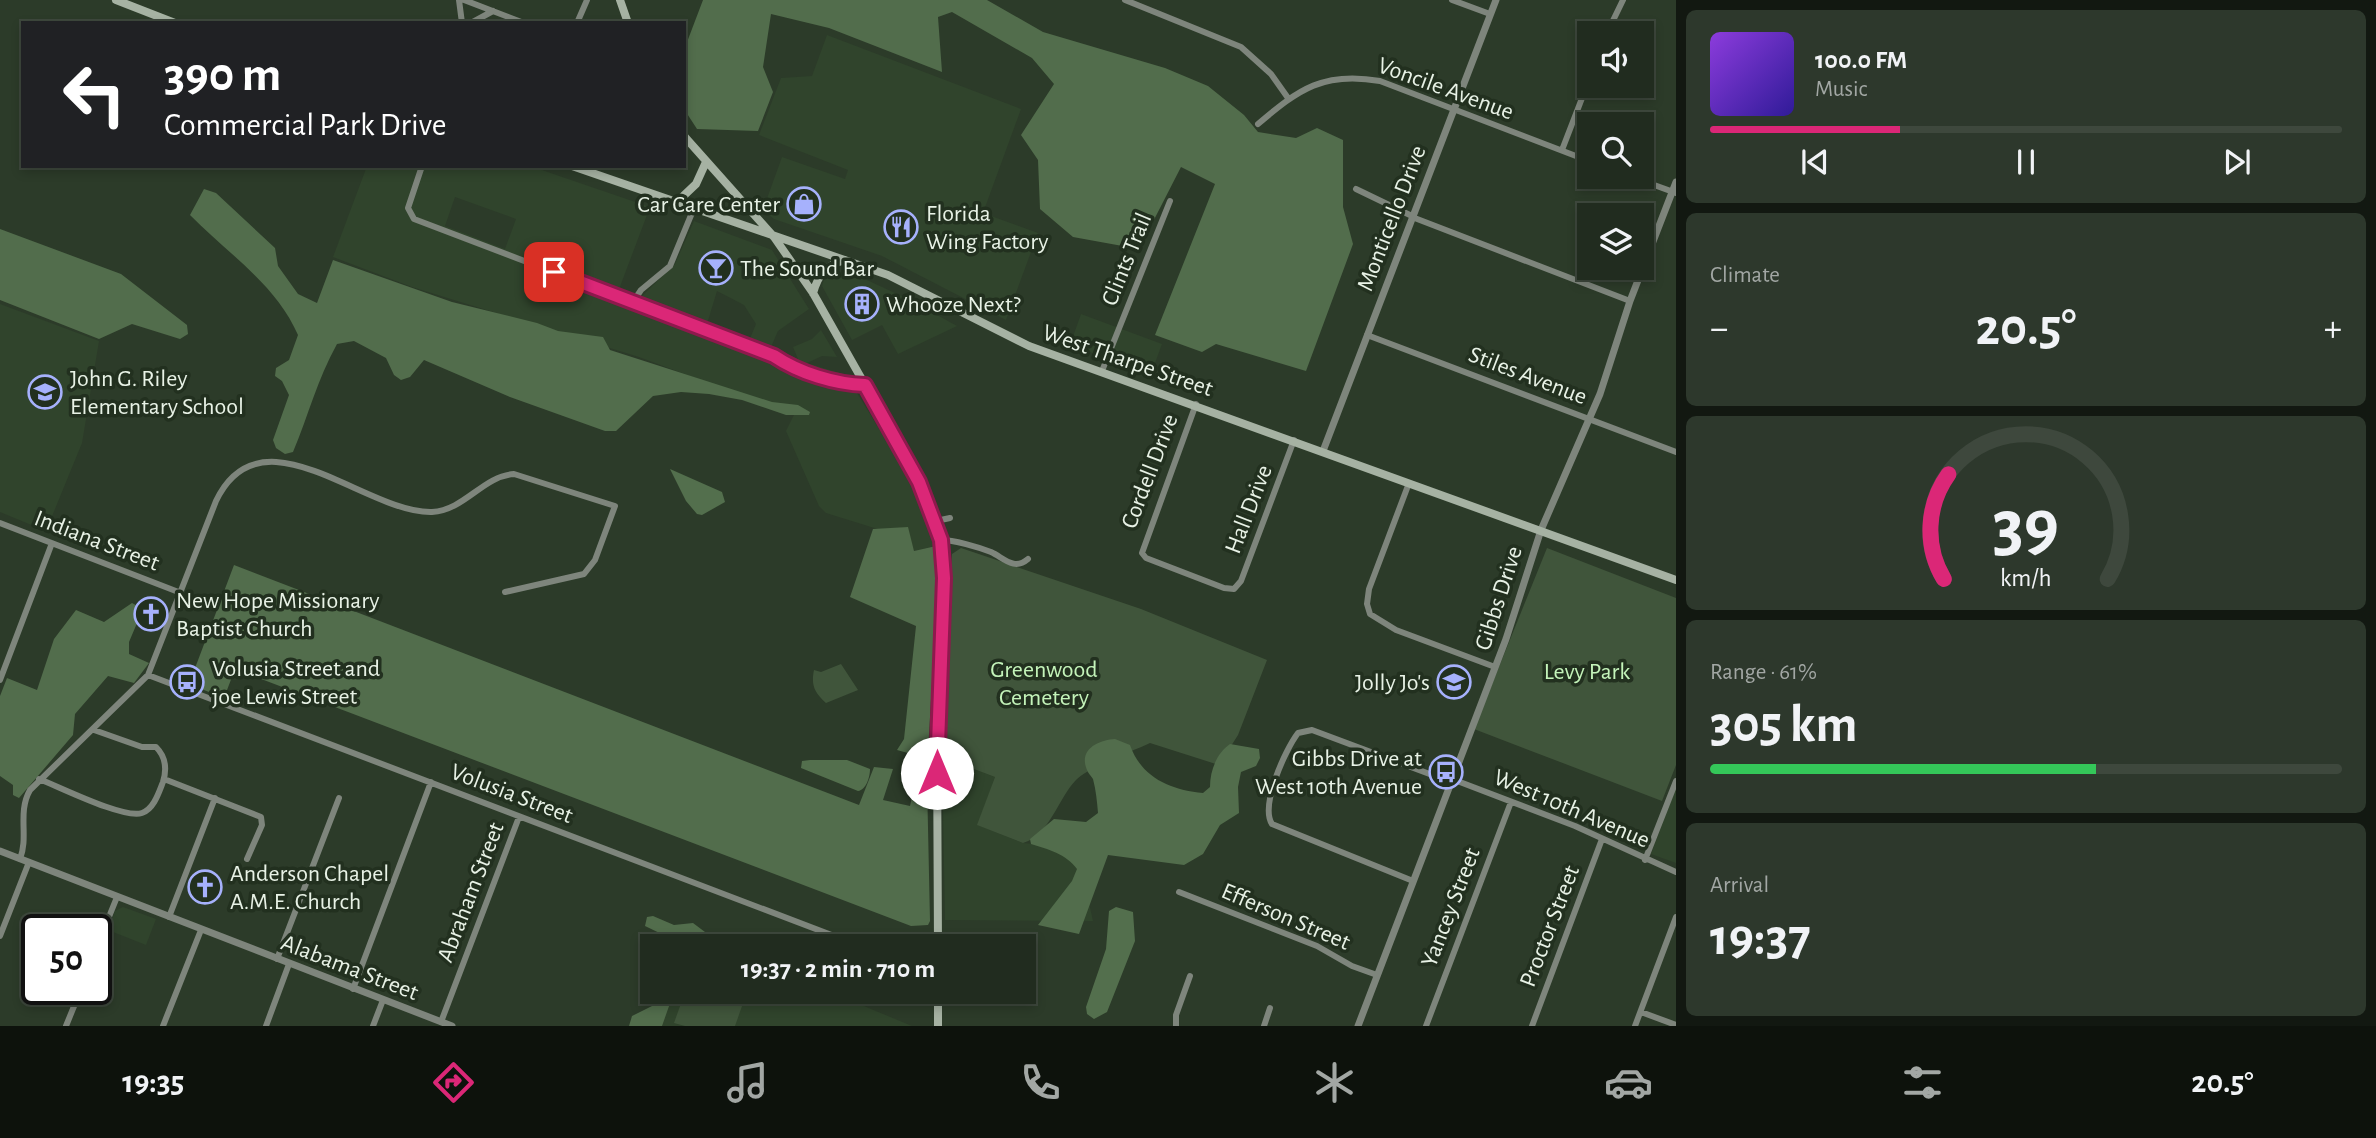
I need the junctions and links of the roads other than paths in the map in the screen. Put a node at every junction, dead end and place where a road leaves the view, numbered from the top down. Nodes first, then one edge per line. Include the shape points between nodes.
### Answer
1 (116, 0) edge
2 (459, 0) edge
3 (464, 0) edge
4 (587, 0) edge
5 (620, 0) edge
6 (1125, 0) edge
7 (1452, 0) edge
8 (1496, 0) edge
9 (1623, 0) edge
10 (493, 10) junction
11 (1490, 14) junction
12 (170, 21) edge
13 (462, 21) edge
14 (474, 21) edge
15 (519, 21) edge
16 (578, 21) edge
17 (627, 21) edge
18 (1613, 21) edge
19 (1289, 98) junction
20 (1582, 98) edge
21 (1453, 109) junction
22 (1258, 124) dead end
23 (686, 138) edge
24 (1562, 150) junction
25 (1577, 156) edge
26 (706, 162) junction
27 (421, 168) edge
28 (578, 168) edge
29 (1676, 182) edge
30 (1654, 185) edge
31 (1356, 189) dead end
32 (1674, 193) edge
33 (1170, 201) dead end
34 (677, 202) junction
35 (694, 208) junction
36 (1412, 216) junction
37 (774, 237) junction
38 (845, 260) junction
39 (813, 293) junction
40 (1630, 301) junction
41 (633, 302) junction
42 (1367, 335) junction
43 (1102, 371) junction
44 (865, 385) junction
45 (1196, 404) junction
46 (1589, 419) junction
47 (1294, 440) junction
48 (1323, 451) junction
49 (1676, 452) edge
50 (1409, 483) junction
51 (950, 517) dead end
52 (936, 521) junction
53 (0, 523) edge
54 (1541, 530) junction
55 (941, 540) junction
56 (52, 543) junction
57 (1028, 559) dead end
58 (1676, 580) edge
59 (1234, 589) joint
60 (505, 592) dead end
61 (181, 593) junction
62 (1495, 667) junction
63 (148, 674) junction
64 (0, 680) edge
65 (94, 730) junction
66 (39, 779) junction
67 (164, 779) junction
68 (1452, 780) junction
69 (1676, 781) edge
70 (431, 782) junction
71 (215, 798) junction
72 (338, 799) dead end
73 (1511, 802) junction
74 (519, 817) junction
75 (1602, 839) junction
76 (0, 851) edge
77 (20, 859) junction
78 (247, 859) dead end
79 (1645, 860) junction
80 (29, 862) junction
81 (1676, 872) edge
82 (1413, 881) junction
83 (1179, 892) dead end
84 (117, 897) junction
85 (110, 914) edge
86 (169, 917) junction
87 (1676, 917) edge
88 (201, 930) junction
89 (829, 934) edge
90 (937, 934) edge
91 (0, 936) edge
92 (277, 959) junction
93 (289, 964) junction
94 (1377, 975) junction
95 (1190, 976) dead end
96 (353, 989) junction
97 (383, 1000) junction
98 (937, 1004) edge
99 (74, 1005) edge
100 (1270, 1008) dead end
101 (1641, 1012) junction
102 (440, 1021) junction
103 (1676, 1024) edge
104 (66, 1026) edge
105 (163, 1026) edge
106 (266, 1026) edge
107 (373, 1026) edge
108 (452, 1026) edge
109 (937, 1026) edge
110 (1176, 1026) edge
111 (1264, 1026) edge
112 (1357, 1026) edge
113 (1426, 1026) edge
114 (1532, 1026) edge
115 (1635, 1026) edge

1 - 12 main road
2 - 13 street
3 - 10 street
4 - 16 street
5 - 17 main road
6 - 19 street via 1241,47
7 - 11 street
8 - 11 street, Monticello Drive
9 - 18 street
10 - 14 street
10 - 15 street
11 - 21 street, Monticello Drive
19 - 21 street, Voncile Avenue via 1318,83 1360,78
19 - 22 street, Voncile Avenue
20 - 24 street
21 - 24 street, Voncile Avenue
21 - 36 street, Monticello Drive
23 - 26 main road
24 - 25 street, Voncile Avenue
26 - 34 main road via 696,184
26 - 37 main road
27 - 41 street via 408,208 415,219
28 - 34 main road, West Tharpe Street
29 - 32 street, Gibbs Drive
30 - 32 street
31 - 36 street
32 - 40 street, Gibbs Drive
33 - 43 street, Clints Trail
34 - 35 main road, West Tharpe Street
35 - 37 main road, West Tharpe Street
35 - 41 street via 670,266
36 - 40 street
36 - 42 street, Monticello Drive
37 - 38 main road, West Tharpe Street
37 - 39 main road
38 - 39 main road via 820,273
38 - 43 main road, West Tharpe Street via 912,286 1003,335
39 - 44 main road
40 - 46 street, Gibbs Drive
41 - 44 street via 787,364 845,384
42 - 46 street, Stiles Avenue
42 - 48 street, Monticello Drive
43 - 45 main road, West Tharpe Street
44 - 52 main road
45 - 47 main road, West Tharpe Street
45 - 59 street, Cordell Drive via 1142,553
46 - 49 street, Stiles Avenue
46 - 54 street, Gibbs Drive
47 - 48 main road, West Tharpe Street
47 - 59 street, Hall Drive via 1241,581
48 - 50 main road, West Tharpe Street
50 - 54 main road, West Tharpe Street
50 - 62 street via 1369,589 1370,614 1379,623
51 - 52 street
52 - 55 main road
53 - 56 street, Indiana Street
54 - 58 main road, West Tharpe Street
54 - 62 street, Gibbs Drive
55 - 57 street via 991,552 1008,563
55 - 90 main road
56 - 61 street, Indiana Street
56 - 64 street
60 - 61 street via 584,574 615,506 514,474 452,507 424,511 295,464 265,462 242,471 220,492
61 - 63 street
62 - 68 street, Gibbs Drive
63 - 65 street
63 - 70 street, Volusia Street
65 - 66 street
65 - 67 street via 142,747 156,747 166,765
66 - 67 street via 133,814 148,810
66 - 77 street via 23,806 25,847
67 - 71 street
68 - 73 street, West 10th Avenue
68 - 82 street, Gibbs Drive
68 - 82 street, West 10th Avenue via 1322,733 1302,732 1284,758 1266,808 1278,829
69 - 79 street
70 - 74 street, Volusia Street
70 - 96 street
71 - 78 street via 258,815 262,821
71 - 86 street
72 - 92 street
73 - 75 street, West 10th Avenue
73 - 113 street, Yancey Street
74 - 89 street, Volusia Street
74 - 102 street, Abraham Street
75 - 79 street, West 10th Avenue
75 - 114 street, Proctor Street
76 - 77 street, Alabama Street
77 - 80 street, Alabama Street
79 - 81 street, West 10th Avenue
80 - 84 street, Alabama Street
80 - 91 street
82 - 94 street, Gibbs Drive
83 - 94 street, Efferson Street via 1317,946
84 - 85 street
84 - 86 street, Alabama Street
86 - 88 street, Alabama Street
87 - 101 street
88 - 92 street, Alabama Street
88 - 105 street
92 - 93 street, Alabama Street
93 - 96 street, Alabama Street
93 - 106 street
94 - 112 street, Gibbs Drive
95 - 110 street
96 - 97 street, Alabama Street
97 - 102 street, Alabama Street
97 - 107 street
98 - 109 main road
99 - 104 street
100 - 111 street
101 - 103 street
101 - 115 street
102 - 108 street, Alabama Street

